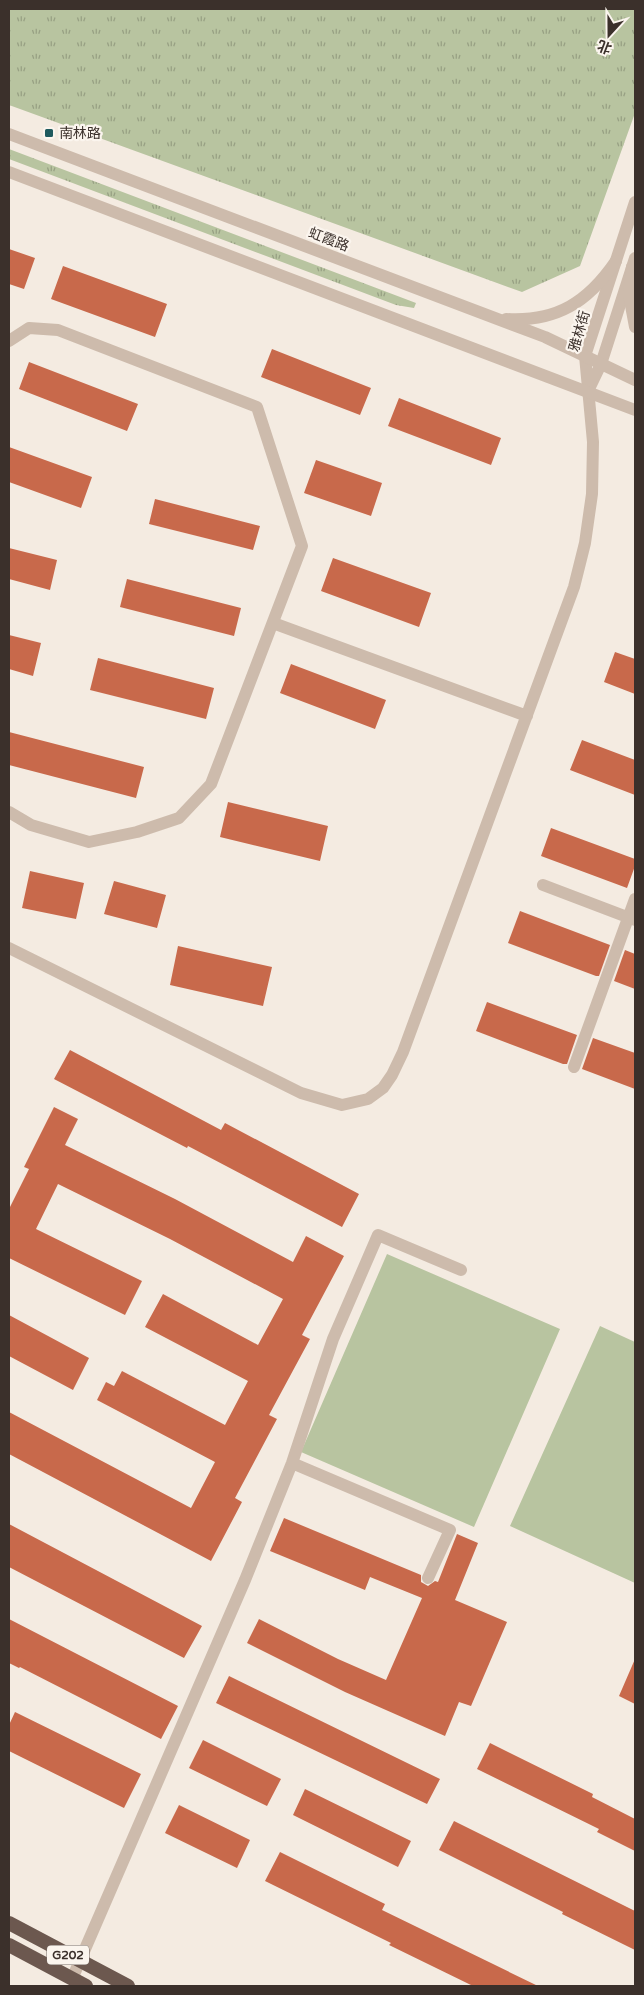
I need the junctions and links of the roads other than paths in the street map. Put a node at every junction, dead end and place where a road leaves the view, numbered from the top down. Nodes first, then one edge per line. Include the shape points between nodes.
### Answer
1 (9, 134) edge
2 (9, 172) edge
3 (635, 202) edge
4 (616, 261) junction
5 (634, 262) edge
6 (496, 319) junction
7 (635, 327) edge
8 (9, 341) edge
9 (586, 356) junction
10 (601, 364) junction
11 (635, 380) edge
12 (588, 392) junction
13 (635, 410) edge
14 (273, 623) junction
15 (527, 716) junction
16 (9, 812) edge
17 (543, 885) dead end
18 (635, 899) edge
19 (632, 919) edge
20 (9, 948) edge
21 (574, 1067) dead end
22 (461, 1270) dead end
23 (292, 1463) junction
24 (428, 1578) dead end
25 (9, 1923) edge
26 (9, 1945) edge
27 (80, 1961) junction
28 (72, 1979) junction
29 (86, 1986) edge
30 (128, 1986) edge

1 - 6 street, 虹霞路
2 - 12 street
3 - 4 street, 雅林街
4 - 6 street via 602,281 565,309 544,317
4 - 9 street, 雅林街
5 - 7 street via 629,295
5 - 10 street
6 - 9 street, 虹霞路
8 - 14 street via 29,328 58,330 257,407 302,546
9 - 10 street, 虹霞路
9 - 12 street, 雅林街
10 - 11 street, 虹霞路
10 - 12 street
12 - 13 street
12 - 15 street, 雅林街 via 593,468 586,543 574,587
14 - 15 street
14 - 16 street via 211,784 179,818 137,832 89,842 31,825
15 - 20 street, 雅林街 via 403,1052 383,1088 368,1099 342,1104 301,1092
17 - 19 street
18 - 19 street
19 - 21 street
22 - 23 street via 378,1235 333,1339
23 - 24 street via 450,1530
23 - 27 street via 246,1580
25 - 27 highway, G202
26 - 28 highway, G202
27 - 28 street
27 - 30 highway, G202
28 - 29 highway, G202

